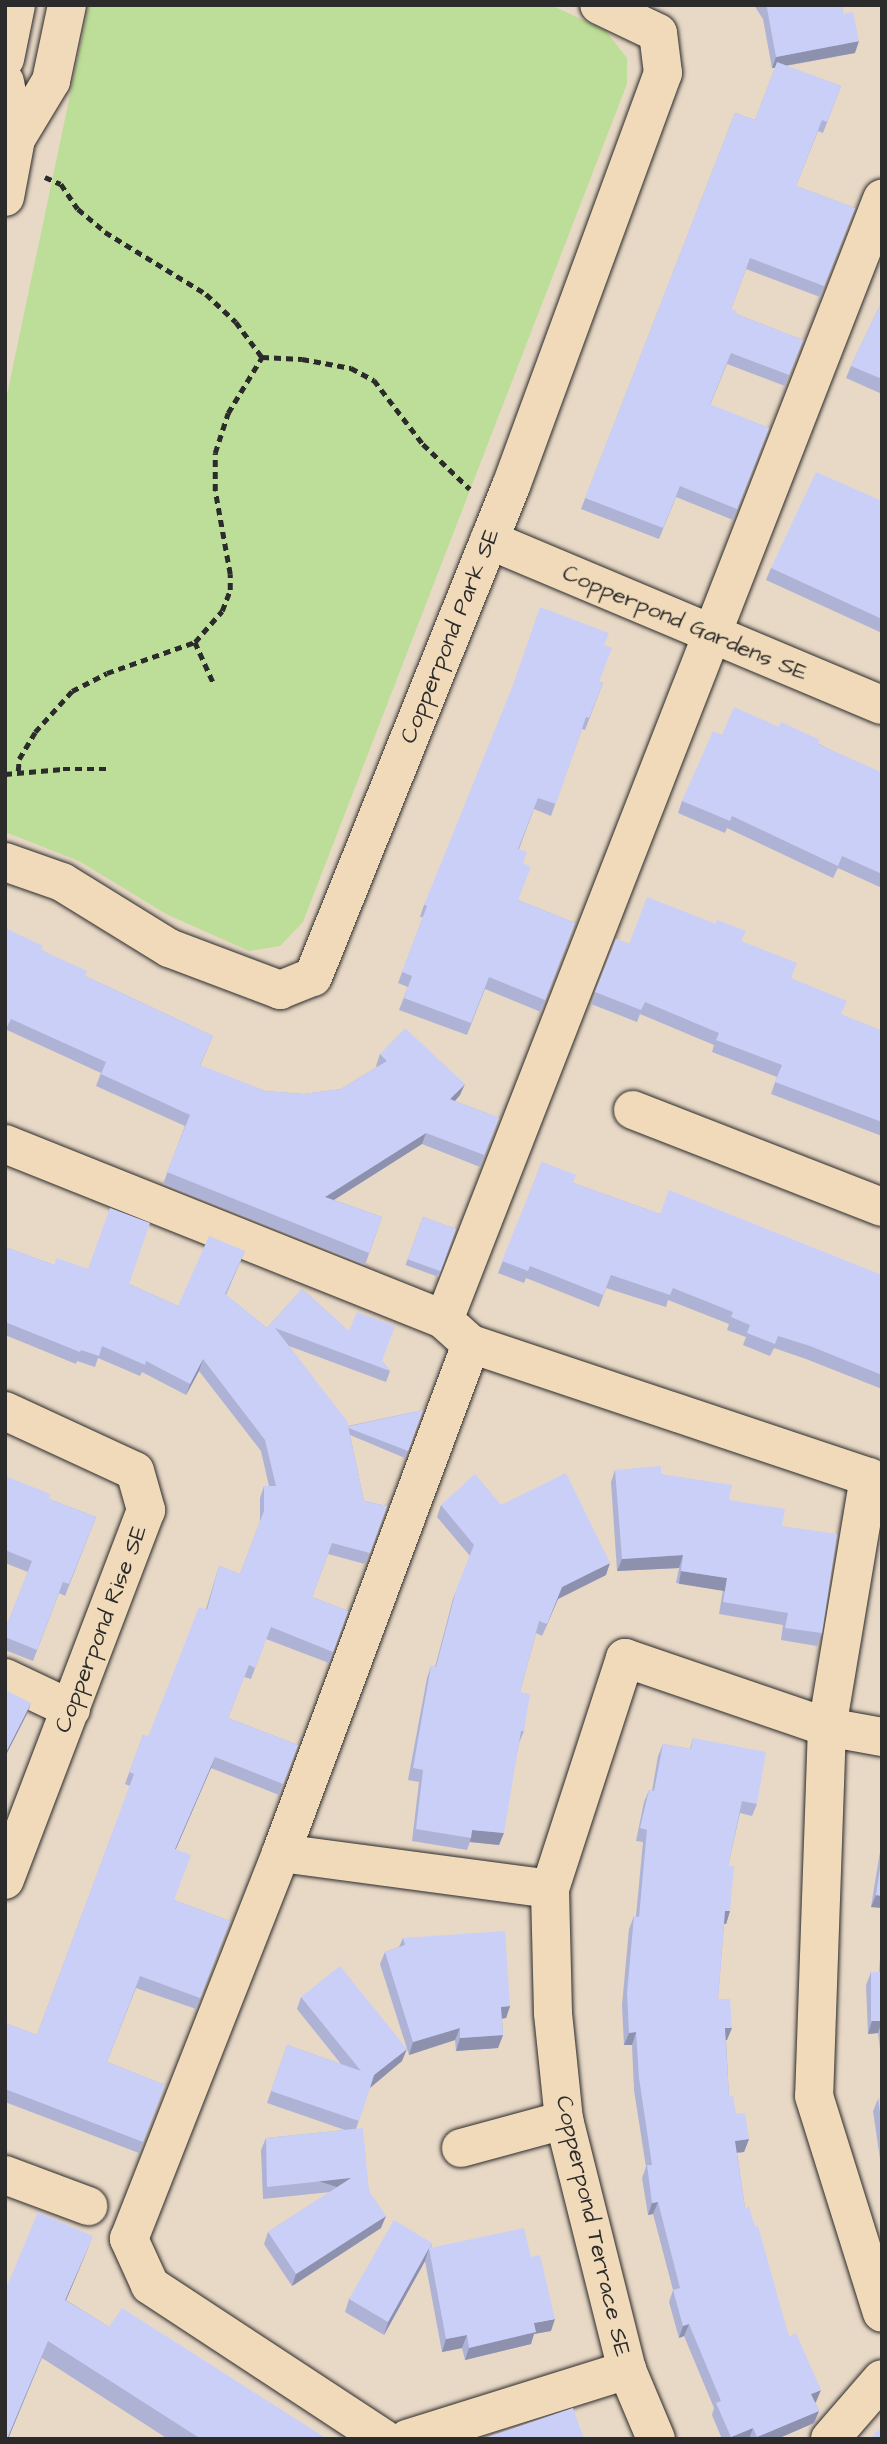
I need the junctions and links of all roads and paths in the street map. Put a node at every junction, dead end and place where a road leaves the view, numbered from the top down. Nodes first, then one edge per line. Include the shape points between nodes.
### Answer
1 (16, 5) edge
2 (67, 5) edge
3 (599, 5) edge
4 (5, 59) edge
5 (5, 82) edge
6 (11, 166) edge
7 (882, 199) edge
8 (262, 357) junction
9 (476, 494) dead end
10 (489, 540) junction
11 (711, 633) junction
12 (195, 642) junction
13 (214, 684) dead end
14 (882, 705) edge
15 (107, 769) dead end
16 (18, 771) junction
17 (5, 774) edge
18 (5, 862) edge
19 (633, 1110) dead end
20 (5, 1144) edge
21 (882, 1207) edge
22 (457, 1332) junction
23 (5, 1411) edge
24 (5, 1678) edge
25 (71, 1709) junction
26 (827, 1727) junction
27 (882, 1737) edge
28 (281, 1853) junction
29 (5, 1880) edge
30 (550, 1889) junction
31 (564, 2120) junction
32 (461, 2148) dead end
33 (5, 2175) edge
34 (88, 2206) dead end
35 (882, 2313) edge
36 (627, 2370) junction
37 (882, 2379) edge
38 (384, 2439) edge
39 (407, 2439) edge
40 (656, 2439) edge
41 (830, 2439) edge

1 - 4 street
2 - 6 street via 51,81
3 - 10 street, Copperpond Park SE via 658,33 663,73
5 - 6 street
6 - 8 path via 61,184 78,209 105,232 206,294 236,322
7 - 11 street
8 - 9 path via 351,368 374,380 423,444
8 - 12 path via 228,413 217,441 214,476 230,590 218,617
10 - 11 street, Copperpond Gardens SE
10 - 18 street, Copperpond Park SE via 313,977 281,990 169,948 62,882
11 - 14 street, Copperpond Gardens SE
11 - 22 street
12 - 13 path
12 - 16 path via 107,673 72,691 35,732 19,759
15 - 16 path
16 - 17 path
19 - 21 street
20 - 22 street
22 - 26 street via 869,1477
22 - 28 street
23 - 25 street, Copperpond Rise SE via 135,1471 146,1510
24 - 25 street
25 - 29 street, Copperpond Rise SE
26 - 27 street, Copperpond Terrace SE
26 - 30 street, Copperpond Terrace SE via 625,1658
26 - 35 street via 814,2096
28 - 30 street
28 - 38 street via 129,2239 150,2285
30 - 31 street, Copperpond Terrace SE via 553,2013
31 - 32 street
31 - 36 street, Copperpond Terrace SE
33 - 34 street
36 - 39 street
36 - 40 street, Copperpond Terrace SE
37 - 41 street

